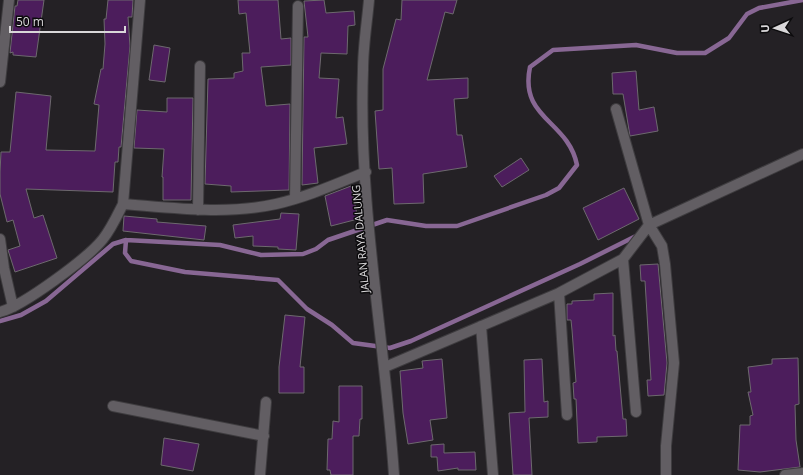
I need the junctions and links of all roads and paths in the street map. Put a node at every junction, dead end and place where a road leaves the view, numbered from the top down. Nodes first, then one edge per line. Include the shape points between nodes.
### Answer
1 (9, 0) edge
2 (140, 0) edge
3 (369, 0) edge
4 (298, 6) dead end
5 (200, 66) dead end
6 (0, 82) edge
7 (616, 109) dead end
8 (803, 154) edge
9 (366, 172) junction
10 (295, 199) junction
11 (123, 204) junction
12 (198, 210) junction
13 (649, 225) junction
14 (0, 239) edge
15 (623, 258) junction
16 (559, 293) junction
17 (13, 307) junction
18 (0, 312) edge
19 (481, 326) junction
20 (385, 367) junction
21 (266, 402) dead end
22 (113, 406) dead end
23 (636, 412) dead end
24 (567, 415) dead end
25 (264, 436) junction
26 (803, 473) edge
27 (260, 475) edge
28 (394, 475) edge
29 (493, 475) edge
30 (666, 475) edge
31 (785, 475) edge

1 - 6 street
2 - 11 street
3 - 9 street, JALAN RAYA DALUNG via 362,105
4 - 10 street
5 - 12 street
7 - 13 street
8 - 13 street
9 - 10 street
9 - 20 street, JALAN RAYA DALUNG via 370,238
10 - 12 street via 274,205
11 - 12 street
11 - 17 street via 111,228 93,250
13 - 15 street
13 - 30 street via 662,246 674,363 666,446
14 - 17 street
15 - 16 street
15 - 23 street
16 - 19 street
16 - 24 street
17 - 18 street
19 - 20 street
19 - 29 street
20 - 28 street, JALAN RAYA DALUNG
21 - 25 street
22 - 25 street
25 - 27 street
26 - 31 street

